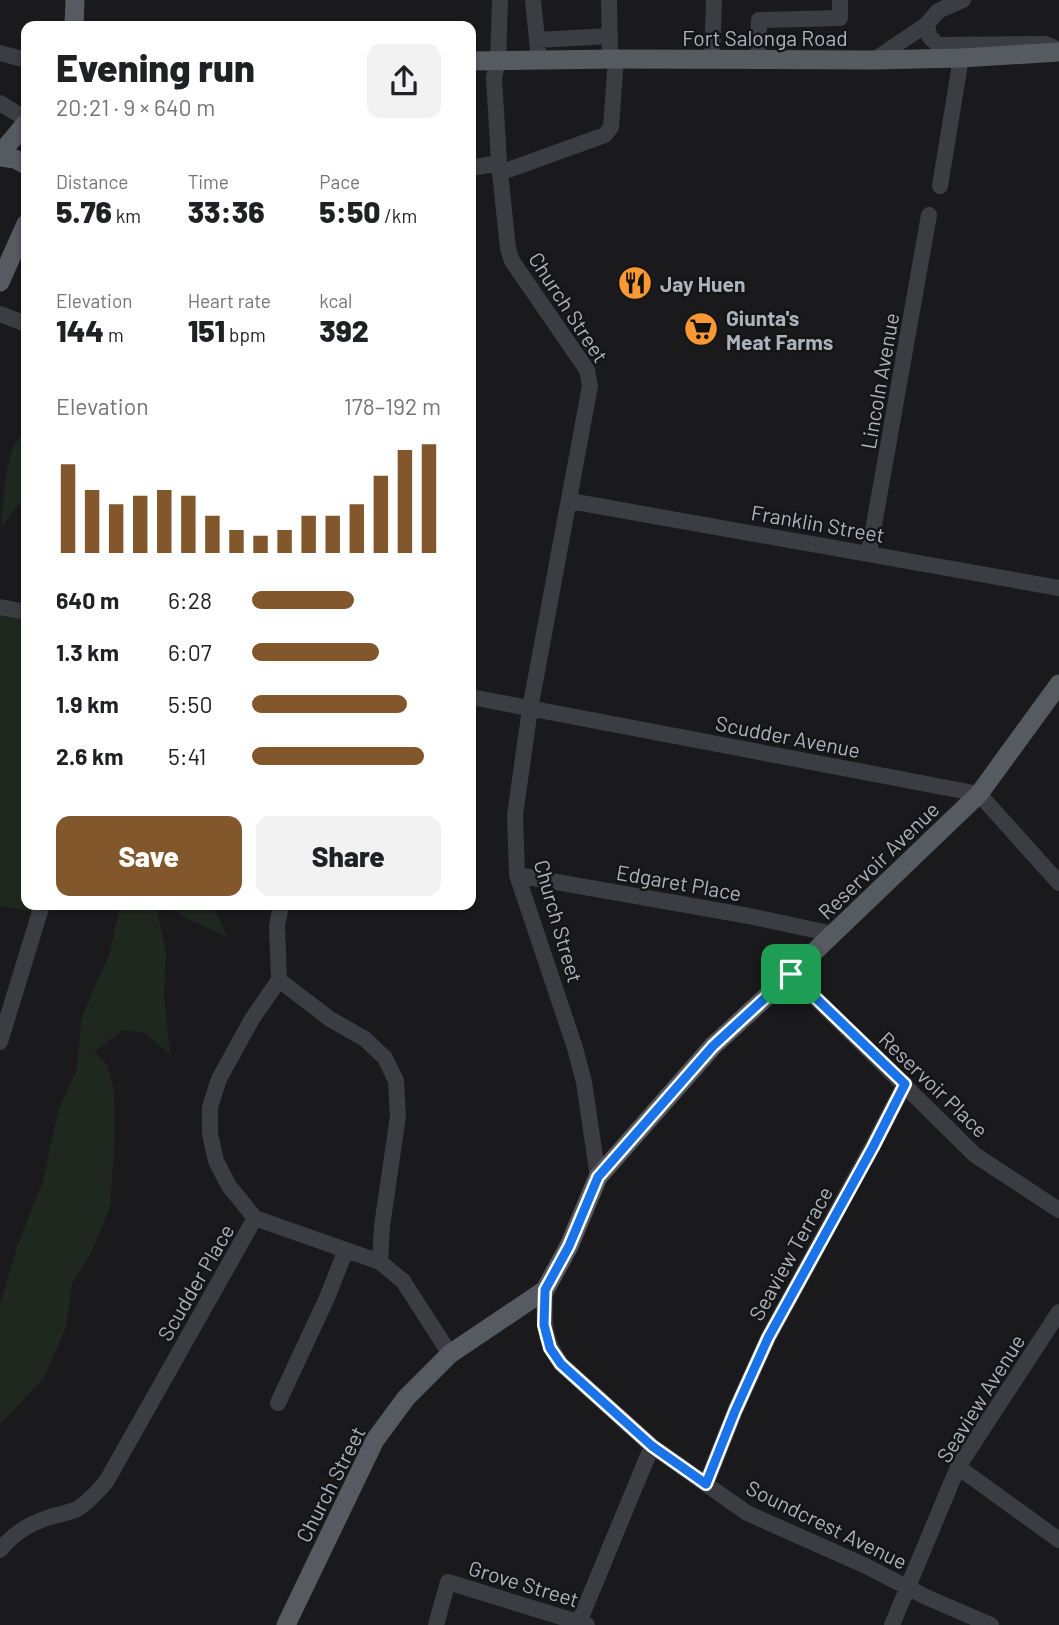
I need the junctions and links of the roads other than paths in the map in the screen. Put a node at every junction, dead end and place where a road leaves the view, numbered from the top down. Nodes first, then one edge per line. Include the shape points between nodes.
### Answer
1 (75, 0) edge
2 (500, 0) edge
3 (533, 0) edge
4 (609, 0) edge
5 (714, 0) edge
6 (841, 0) edge
7 (963, 0) edge
8 (74, 21) edge
9 (927, 24) junction
10 (610, 36) junction
11 (537, 40) junction
12 (1059, 51) edge
13 (0, 53) edge
14 (961, 58) junction
15 (21, 59) edge
16 (613, 59) junction
17 (712, 59) junction
18 (758, 59) junction
19 (539, 60) junction
20 (874, 60) junction
21 (476, 61) edge
22 (498, 61) junction
23 (0, 103) edge
24 (21, 118) edge
25 (21, 127) edge
26 (1, 153) edge
27 (21, 162) edge
28 (476, 168) edge
29 (500, 168) junction
30 (940, 186) dead end
31 (929, 215) dead end
32 (21, 235) edge
33 (0, 282) edge
34 (0, 314) edge
35 (21, 322) edge
36 (570, 501) junction
37 (869, 554) junction
38 (1059, 588) edge
39 (0, 607) edge
40 (21, 611) edge
41 (1059, 684) edge
42 (476, 698) edge
43 (530, 709) junction
44 (979, 793) junction
45 (517, 875) junction
46 (1059, 883) edge
47 (41, 910) edge
48 (280, 910) edge
49 (833, 934) junction
50 (791, 974) junction
51 (279, 980) junction
52 (0, 1042) edge
53 (905, 1084) junction
54 (598, 1177) junction
55 (1059, 1210) edge
56 (255, 1218) junction
57 (346, 1250) junction
58 (380, 1262) junction
59 (545, 1290) junction
60 (1059, 1312) edge
61 (450, 1354) junction
62 (278, 1403) dead end
63 (652, 1446) junction
64 (958, 1467) junction
65 (706, 1484) junction
66 (1059, 1541) edge
67 (0, 1550) edge
68 (907, 1587) junction
69 (583, 1624) edge
70 (286, 1625) edge
71 (436, 1625) edge
72 (892, 1625) edge
73 (990, 1625) edge

1 - 8 main road
2 - 22 street, Church Street
3 - 11 street
4 - 10 street
5 - 17 street
6 - 18 street via 840,18 759,20
7 - 9 street via 938,11
9 - 12 street via 929,36 938,46 1045,44
9 - 20 street
10 - 11 street
10 - 16 street
11 - 19 street
12 - 14 main road, Fort Salonga Road
13 - 15 street
14 - 20 main road, Fort Salonga Road
14 - 30 street
16 - 17 main road, Fort Salonga Road
16 - 19 main road, Fort Salonga Road
16 - 29 street via 611,127 605,135
17 - 18 main road, Fort Salonga Road
18 - 20 main road, Fort Salonga Road
19 - 22 main road, Fort Salonga Road
21 - 22 main road, Fort Salonga Road
22 - 29 street, Church Street
23 - 24 street
25 - 26 main road
26 - 27 main road
28 - 29 street
29 - 36 street, Church Street via 509,255 590,378
31 - 37 street, Lincoln Avenue
32 - 33 main road
34 - 35 street
36 - 37 street, Franklin Street
36 - 43 street, Church Street
37 - 38 street, Franklin Street
39 - 40 street
41 - 44 main road, Reservoir Avenue
42 - 43 street, Scudder Avenue
43 - 44 street, Scudder Avenue
43 - 45 street, Church Street via 515,815
44 - 46 street
44 - 49 main road, Reservoir Avenue
45 - 49 street, Edgaret Place
45 - 54 street, Church Street via 575,1048
47 - 52 street
48 - 51 street
49 - 50 main road, Reservoir Avenue
50 - 53 street, Reservoir Place
50 - 54 main road, Reservoir Avenue via 713,1046
51 - 56 street, Scudder Place via 219,1079 210,1107 216,1161
51 - 58 street via 365,1039 386,1058 396,1081 398,1116
53 - 55 street, Reservoir Place via 975,1155
53 - 65 street, Seaview Terrace via 768,1338
54 - 59 main road, Church Street
56 - 57 street
56 - 67 street, Scudder Place via 106,1482 75,1510 33,1524 12,1536
57 - 58 street
57 - 62 street
58 - 61 street via 403,1281
59 - 61 main road, Church Street
59 - 63 street, Soundcrest Avenue via 544,1325 550,1348 561,1364
60 - 64 street, Seaview Avenue
61 - 70 main road, Church Street via 406,1398 375,1440
63 - 65 street, Soundcrest Avenue
63 - 69 street
64 - 66 street
64 - 68 street, Seaview Avenue
65 - 68 street, Soundcrest Avenue via 747,1513
68 - 72 street, Seaview Avenue
68 - 73 street, Soundcrest Avenue
69 - 71 street, Grove Street via 448,1582

